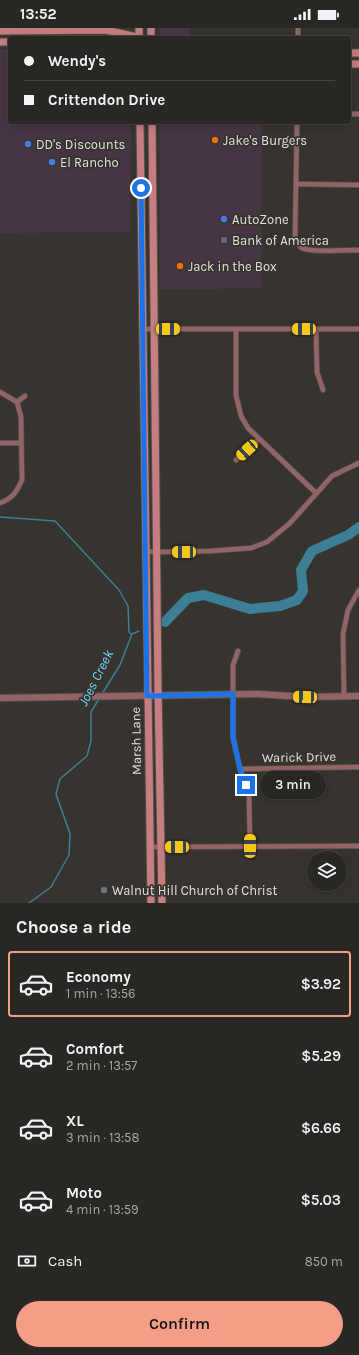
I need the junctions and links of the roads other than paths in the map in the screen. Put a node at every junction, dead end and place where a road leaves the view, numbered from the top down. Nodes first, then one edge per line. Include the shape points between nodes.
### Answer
1 (0, 31) edge
2 (46, 34) edge
3 (132, 36) edge
4 (140, 124) edge
5 (152, 124) edge
6 (297, 124) edge
7 (141, 158) junction
8 (152, 159) junction
9 (296, 184) junction
10 (359, 185) edge
11 (142, 233) junction
12 (153, 233) junction
13 (359, 250) edge
14 (143, 329) junction
15 (154, 329) junction
16 (236, 329) junction
17 (316, 329) junction
18 (359, 329) edge
19 (323, 390) dead end
20 (0, 392) edge
21 (25, 396) dead end
22 (17, 402) junction
23 (155, 436) junction
24 (144, 437) junction
25 (259, 439) junction
26 (0, 443) edge
27 (21, 443) junction
28 (236, 460) dead end
29 (359, 463) edge
30 (316, 493) junction
31 (0, 503) edge
32 (145, 551) junction
33 (156, 552) junction
34 (359, 590) edge
35 (238, 651) dead end
36 (233, 694) junction
37 (147, 696) junction
38 (158, 696) junction
39 (344, 696) junction
40 (359, 696) edge
41 (0, 698) edge
42 (359, 767) edge
43 (240, 769) junction
44 (250, 846) junction
45 (359, 846) edge
46 (150, 847) junction
47 (161, 847) junction
48 (151, 903) edge
49 (162, 903) edge

1 - 2 main road
2 - 3 main road via 106,30
4 - 7 main road, Marsh Lane
5 - 8 main road, Marsh Lane
6 - 9 street
7 - 8 main road
7 - 11 main road, Marsh Lane
8 - 12 main road, Marsh Lane
9 - 10 street
9 - 13 street via 295,238 300,247 308,250
11 - 12 main road
11 - 14 main road, Marsh Lane
12 - 15 main road, Marsh Lane
14 - 15 street
14 - 24 main road, Marsh Lane
15 - 16 street
15 - 23 main road, Marsh Lane
16 - 17 street
16 - 25 street via 236,395 241,416
17 - 18 street
17 - 19 street via 317,372
20 - 22 street
21 - 22 street
22 - 27 street
23 - 24 main road
23 - 33 main road, Marsh Lane
24 - 32 main road, Marsh Lane
25 - 28 street
25 - 30 street
26 - 27 street
27 - 31 street via 22,480 11,499
29 - 30 street via 332,476
30 - 33 street via 290,523 268,542 251,548 231,550
32 - 33 street
32 - 37 main road, Marsh Lane
33 - 38 main road, Marsh Lane
34 - 39 street via 348,610 343,634
35 - 36 street via 233,665
36 - 38 street
36 - 39 street
36 - 43 street via 233,737
37 - 38 street
37 - 41 street
37 - 46 main road, Marsh Lane
38 - 47 main road, Marsh Lane
39 - 40 street
42 - 43 street, Warick Drive
43 - 44 street via 249,795
44 - 45 street
44 - 47 street
46 - 47 street
46 - 48 main road, Marsh Lane
47 - 49 main road, Marsh Lane

